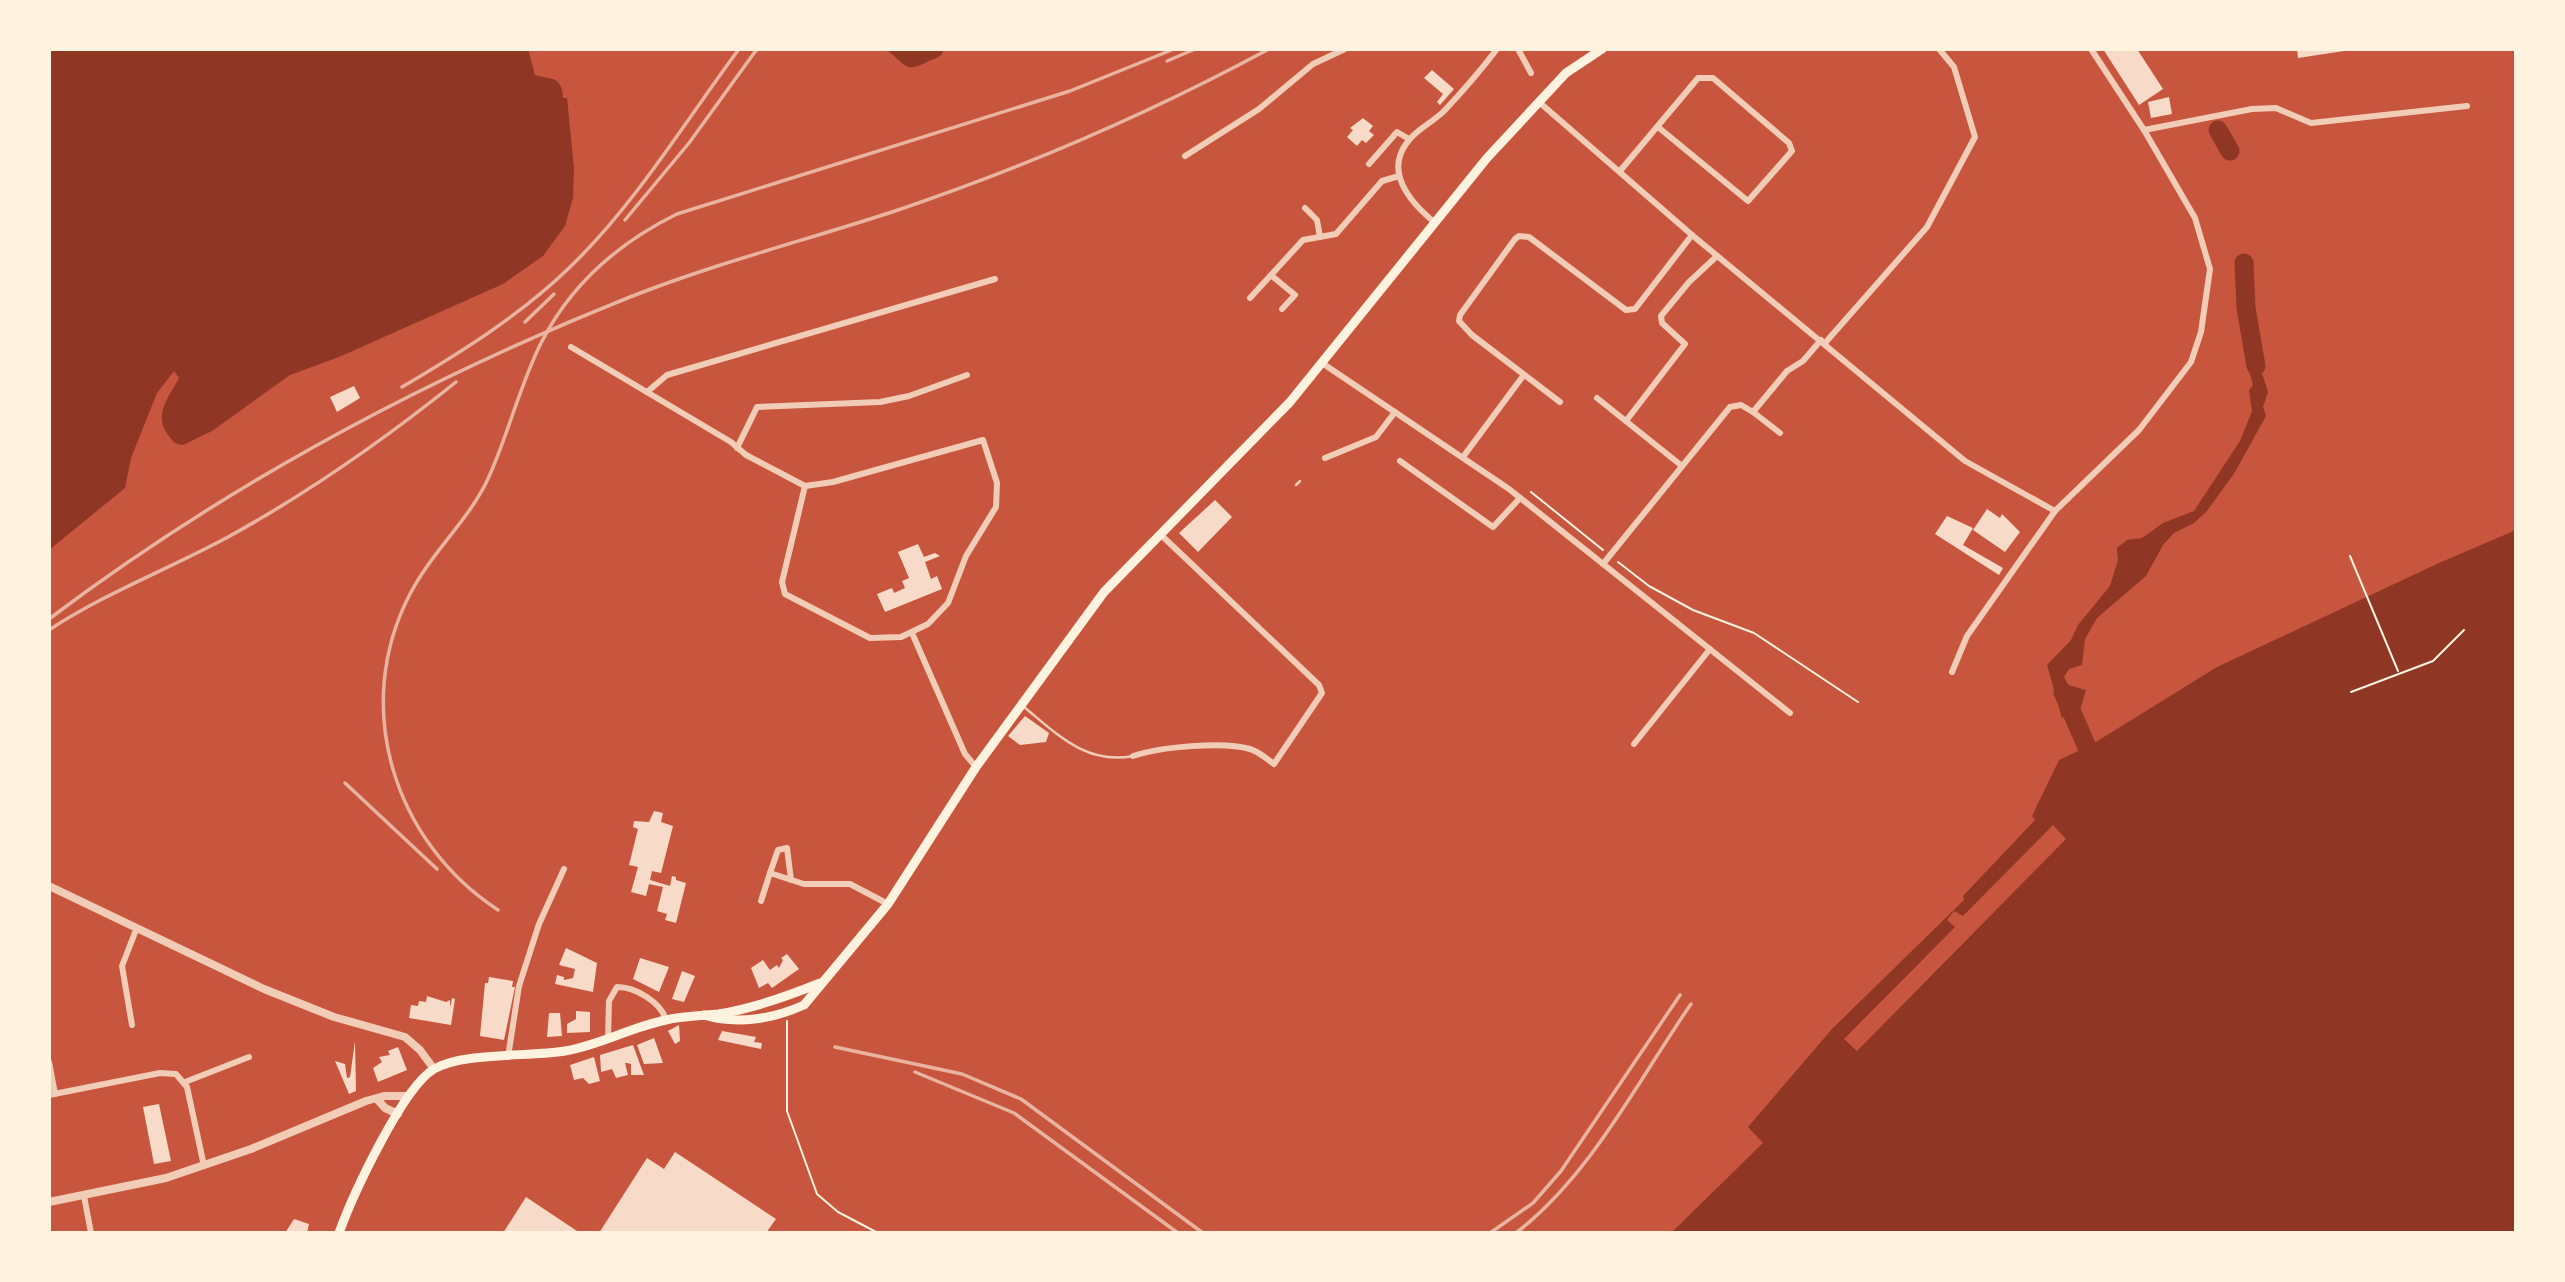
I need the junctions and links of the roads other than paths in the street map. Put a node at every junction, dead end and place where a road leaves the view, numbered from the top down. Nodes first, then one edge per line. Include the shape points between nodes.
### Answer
1 (1345, 49) edge
2 (1497, 49) edge
3 (1518, 49) edge
4 (1602, 49) edge
5 (1939, 49) edge
6 (2091, 49) edge
7 (1531, 72) dead end
8 (1539, 102) junction
9 (2467, 106) dead end
10 (1658, 127) junction
11 (2144, 130) junction
12 (1409, 139) junction
13 (1185, 156) dead end
14 (1369, 164) dead end
15 (1620, 172) junction
16 (1399, 176) junction
17 (1305, 208) dead end
18 (1434, 222) junction
19 (1692, 235) junction
20 (1320, 237) junction
21 (1717, 256) junction
22 (1272, 276) junction
23 (995, 279) dead end
24 (1250, 298) dead end
25 (1282, 309) dead end
26 (1823, 341) junction
27 (571, 347) dead end
28 (1322, 363) junction
29 (967, 375) dead end
30 (1523, 376) junction
31 (647, 393) junction
32 (1597, 398) dead end
33 (1560, 402) dead end
34 (1395, 412) junction
35 (1753, 412) junction
36 (1626, 421) junction
37 (1780, 433) dead end
38 (737, 447) junction
39 (1463, 457) junction
40 (1325, 458) dead end
41 (1400, 461) dead end
42 (1682, 466) junction
43 (1300, 481) dead end
44 (1296, 485) dead end
45 (805, 486) junction
46 (1520, 498) junction
47 (2055, 511) junction
48 (1160, 534) junction
49 (1603, 564) junction
50 (912, 633) junction
51 (1710, 649) junction
52 (1952, 672) dead end
53 (1021, 705) junction
54 (1790, 713) dead end
55 (1634, 744) dead end
56 (1133, 756) joint
57 (976, 766) junction
58 (564, 869) dead end
59 (770, 873) junction
60 (792, 880) junction
61 (49, 886) edge
62 (761, 901) dead end
63 (888, 904) junction
64 (136, 930) junction
65 (825, 981) junction
66 (704, 1015) junction
67 (666, 1020) junction
68 (132, 1026) dead end
69 (608, 1039) junction
70 (248, 1057) dead end
71 (508, 1057) junction
72 (49, 1062) edge
73 (434, 1069) junction
74 (184, 1082) junction
75 (52, 1095) edge
76 (408, 1096) junction
77 (377, 1099) junction
78 (398, 1114) junction
79 (204, 1166) junction
80 (84, 1196) junction
81 (49, 1202) edge
82 (91, 1233) edge
83 (339, 1233) edge

1 - 13 street via 1313,64 1259,109
2 - 12 street via 1444,110
3 - 7 street
4 - 8 main road via 1566,73
5 - 26 street via 1954,67 1975,137 1927,227
6 - 11 street
8 - 15 street
8 - 18 main road
9 - 11 street via 2311,123 2276,108 2252,109
10 - 10 street via 1698,78 1705,76 1789,143 1792,151 1748,201
10 - 15 street
11 - 47 street via 2187,200 2208,258 2210,282 2202,332 2191,362 2139,430
12 - 14 street via 1397,132
12 - 16 street
15 - 19 street
16 - 18 street via 1410,200
16 - 20 street via 1382,181 1338,232
17 - 20 street via 1317,220
18 - 28 main road
19 - 21 street
19 - 30 street via 1635,309 1626,310 1529,237 1518,236 1460,321
20 - 22 street via 1303,240
21 - 26 street
21 - 36 street via 1661,316 1662,323 1685,345
22 - 24 street
22 - 25 street via 1295,295
23 - 31 street via 667,375
26 - 35 street via 1787,371
26 - 47 street via 1965,461
27 - 31 street
28 - 34 street
28 - 48 main road via 1270,424
29 - 38 street via 880,402 757,407
30 - 33 street
30 - 39 street
31 - 38 street
32 - 36 street
34 - 39 street
34 - 40 street via 1376,437
35 - 37 street
35 - 42 street via 1739,404 1730,407
36 - 42 street
38 - 45 street
39 - 46 street
41 - 46 street via 1493,527
42 - 49 street
43 - 44 lane
45 - 50 street via 782,582 785,594 863,636 895,638
45 - 50 street via 984,440 998,490 994,512 966,556 948,603
46 - 49 street
47 - 52 street via 1968,636
48 - 53 main road via 1104,592
48 - 56 street via 1320,687 1320,697 1274,764 1251,749 1226,747 1151,750
49 - 51 street
50 - 57 street via 965,754
51 - 54 street
51 - 55 street
53 - 56 lane via 1075,748 1111,757
53 - 57 main road
57 - 63 main road
58 - 71 street via 539,924 519,986
59 - 60 street
59 - 60 street via 778,850 787,848
59 - 62 street
60 - 63 street via 850,884
61 - 64 street
63 - 65 main road
64 - 68 street via 122,966
64 - 73 street via 296,1003 406,1038
65 - 66 main road via 781,998
65 - 66 main road via 804,1004 786,1013 727,1022
66 - 67 main road
67 - 69 main road
67 - 69 street via 657,1004 617,988 609,1001
69 - 71 main road via 565,1051
70 - 74 street
71 - 73 main road via 469,1059
72 - 75 street
73 - 76 main road
74 - 75 street via 166,1072
74 - 79 street
76 - 77 street
76 - 78 main road
77 - 78 street
77 - 79 street
78 - 83 main road
79 - 80 street
80 - 81 street
80 - 82 street

